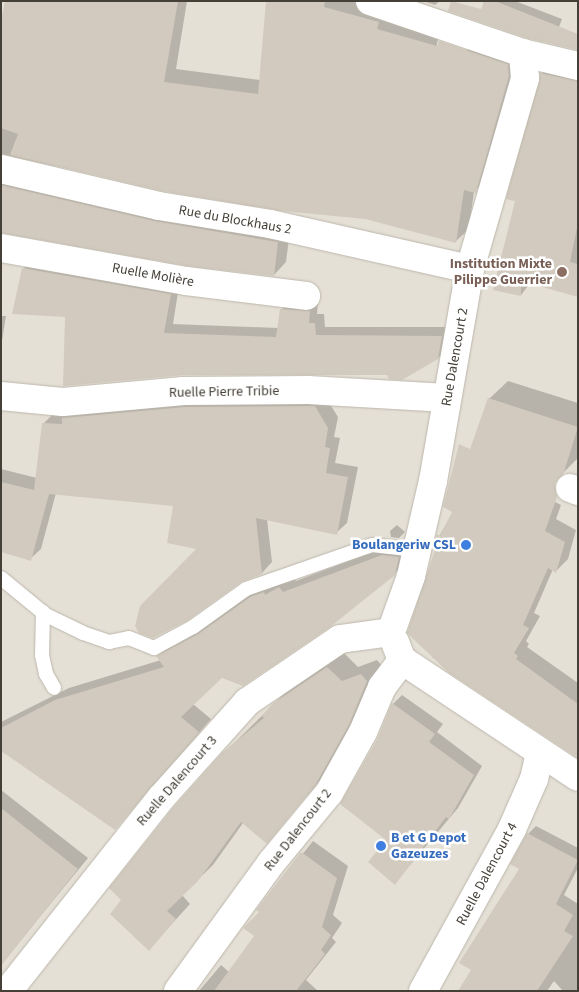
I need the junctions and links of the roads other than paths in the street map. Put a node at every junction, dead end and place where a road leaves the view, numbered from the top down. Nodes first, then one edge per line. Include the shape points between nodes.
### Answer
1 (370, 1) edge
2 (523, 53) junction
3 (578, 66) edge
4 (1, 168) edge
5 (1, 248) edge
6 (470, 269) junction
7 (306, 296) dead end
8 (1, 396) edge
9 (447, 398) junction
10 (417, 550) junction
11 (1, 578) edge
12 (43, 612) junction
13 (391, 632) junction
14 (402, 660) junction
15 (54, 688) dead end
16 (540, 754) junction
17 (578, 777) edge
18 (8, 991) edge
19 (178, 991) edge
20 (423, 991) edge

1 - 2 street
2 - 3 street
2 - 6 street, Rue Dalencourt 2 via 525,78
4 - 6 street, Rue du Blockhaus 2 via 159,206 270,224
5 - 7 street, Ruelle Molière via 186,281
6 - 9 street, Rue Dalencourt 2
8 - 9 street, Ruelle Pierre Tribie via 63,402 183,391 308,390
9 - 10 street, Rue Dalencourt 2
10 - 12 lane via 372,545 246,589 193,626 154,648 129,638 108,642
10 - 13 street, Rue Dalencourt 2
11 - 12 lane
12 - 15 lane via 42,655 46,674
13 - 14 street
13 - 18 street, Ruelle Dalencourt 3 via 340,639 248,702 161,798
14 - 16 street
14 - 19 street, Rue Dalencourt 2 via 382,687 363,732 329,793 271,863
16 - 17 street
16 - 20 street, Ruelle Dalencourt 4 via 534,779 512,829

